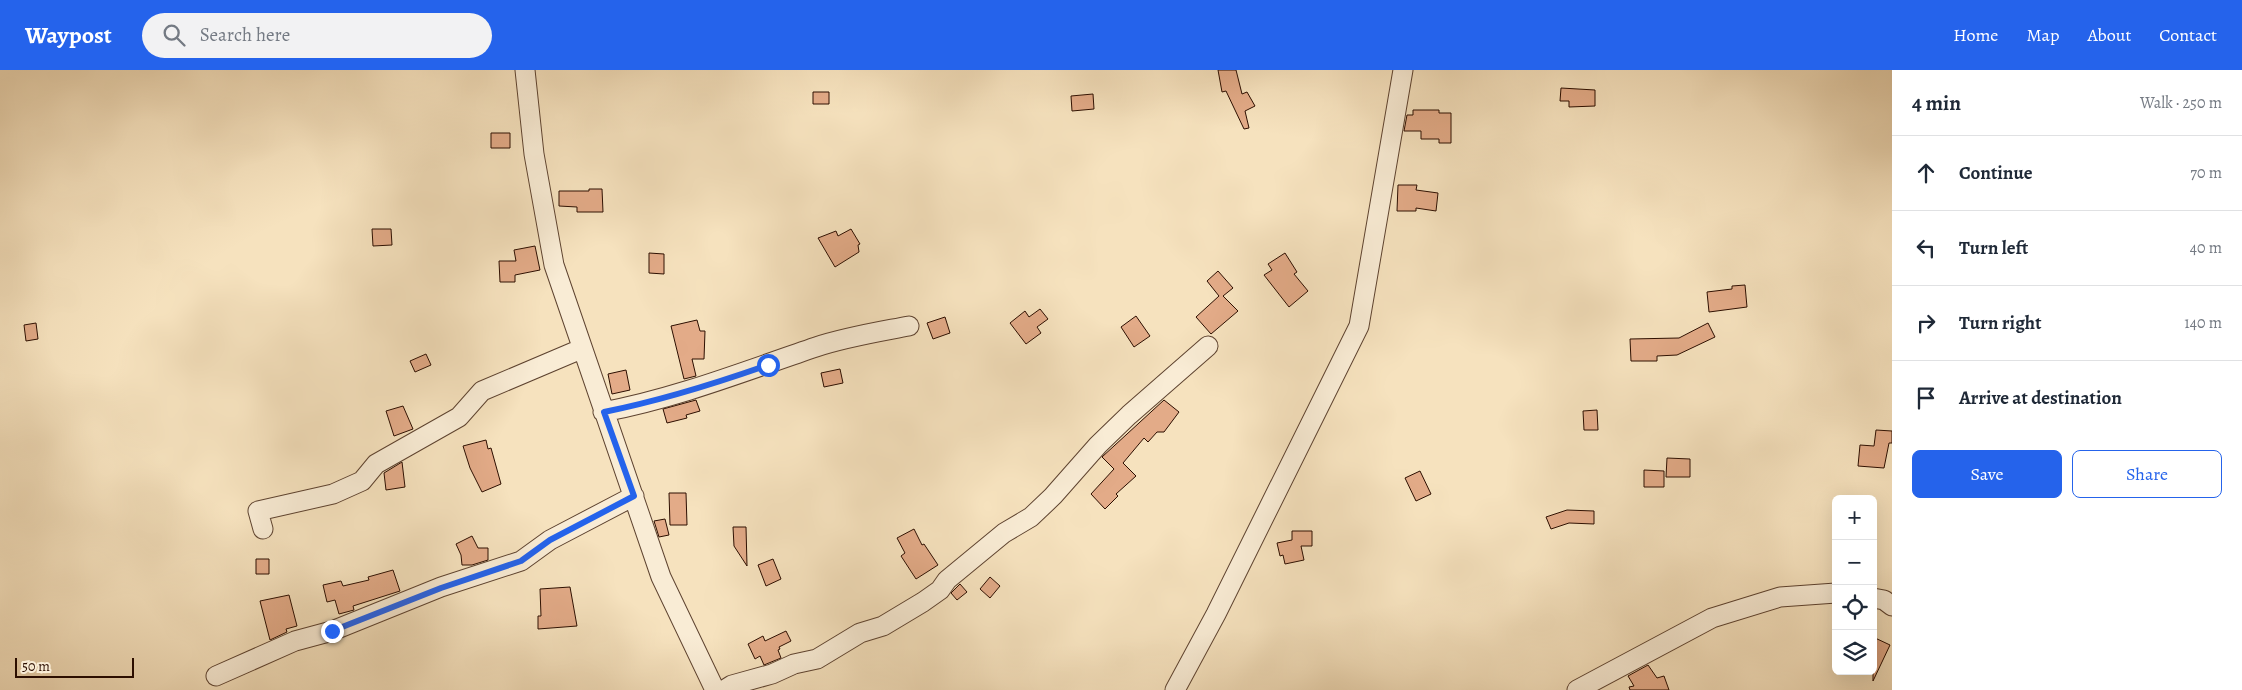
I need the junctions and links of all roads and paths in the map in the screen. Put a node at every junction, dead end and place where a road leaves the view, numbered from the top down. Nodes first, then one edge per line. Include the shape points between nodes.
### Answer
1 (526, 70) edge
2 (1403, 70) edge
3 (909, 326) dead end
4 (1208, 346) dead end
5 (581, 348) junction
6 (604, 412) junction
7 (634, 496) junction
8 (263, 528) dead end
9 (1832, 593) edge
10 (1877, 599) edge
11 (1892, 606) edge
12 (216, 676) dead end
13 (715, 690) edge
14 (724, 690) edge
15 (1175, 690) edge
16 (1577, 690) edge

1 - 5 street via 534,154 554,265
2 - 15 street via 1359,326
3 - 6 street via 817,347 718,382
4 - 14 street via 1129,415 1031,517 1004,533 947,580 940,590 883,626 860,633 817,659 794,664
5 - 6 street
5 - 8 street via 482,391 459,417 376,464 362,481 333,494 258,511
6 - 7 street
7 - 12 street via 550,540 521,561 332,631 295,641
7 - 13 street via 661,577
9 - 16 street via 1780,598 1712,618
10 - 11 street

